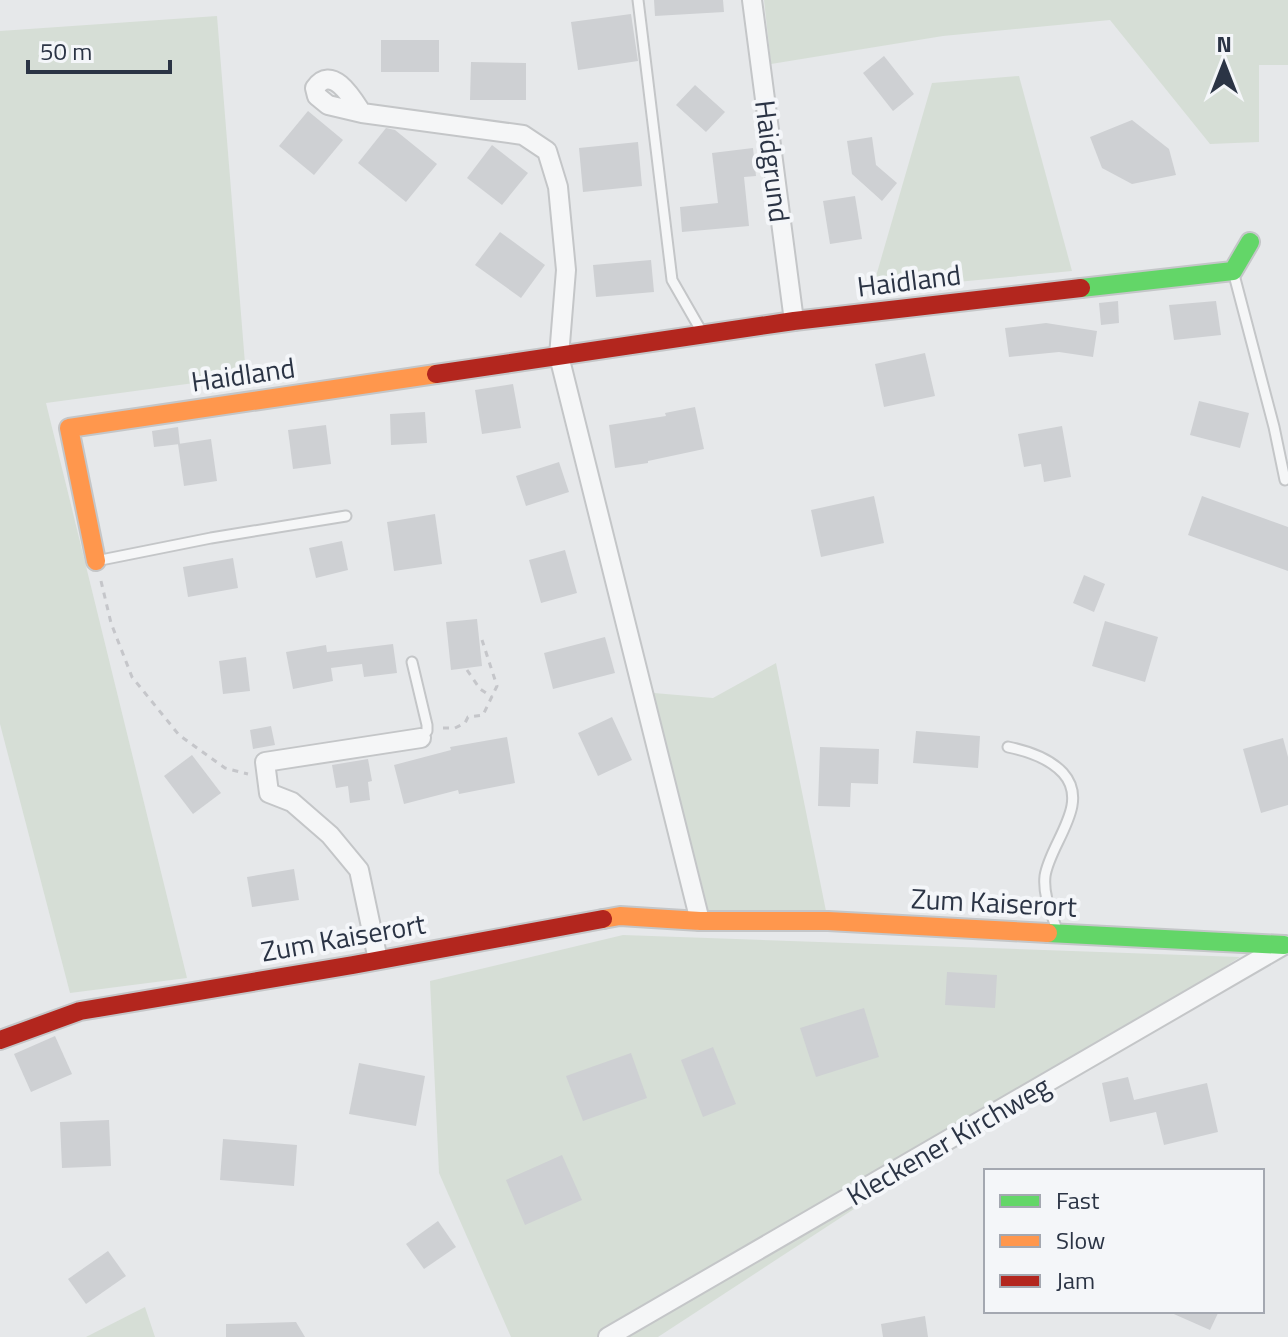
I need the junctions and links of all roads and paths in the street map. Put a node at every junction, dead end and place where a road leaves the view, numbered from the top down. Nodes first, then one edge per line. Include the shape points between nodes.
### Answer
1 (638, 0) edge
2 (752, 0) edge
3 (362, 113) dead end
4 (1250, 242) dead end
5 (1233, 271) junction
6 (794, 321) junction
7 (703, 334) junction
8 (559, 356) junction
9 (1285, 480) dead end
10 (346, 516) dead end
11 (96, 561) junction
12 (482, 640) dead end
13 (412, 662) dead end
14 (467, 670) dead end
15 (492, 697) junction
16 (424, 733) junction
17 (1008, 747) dead end
18 (267, 778) junction
19 (700, 921) junction
20 (1058, 933) junction
21 (1286, 944) edge
22 (378, 960) junction
23 (0, 1040) edge
24 (608, 1337) edge

1 - 7 lane via 672,280
2 - 6 street, Haidgrund
3 - 8 street via 523,135 547,151 558,187 566,270
4 - 5 street
5 - 6 street, Haidland
5 - 9 lane
6 - 7 street, Haidland
7 - 8 street, Haidland
8 - 11 street, Haidland via 69,428
8 - 19 street
10 - 11 lane
11 - 18 path via 111,623 132,677 179,735 225,768
12 - 15 path via 497,686
13 - 16 lane
14 - 15 path
15 - 16 path via 483,715 468,717 455,728
16 - 18 street via 265,762
17 - 20 lane via 1048,761 1074,792 1046,874 1046,897
18 - 22 street via 269,793 292,802 359,870
19 - 20 street, Zum Kaiserort via 828,921
19 - 22 street, Zum Kaiserort via 620,916
20 - 21 street, Zum Kaiserort
21 - 24 street, Kleckener Kirchweg
22 - 23 street, Zum Kaiserort via 80,1011

